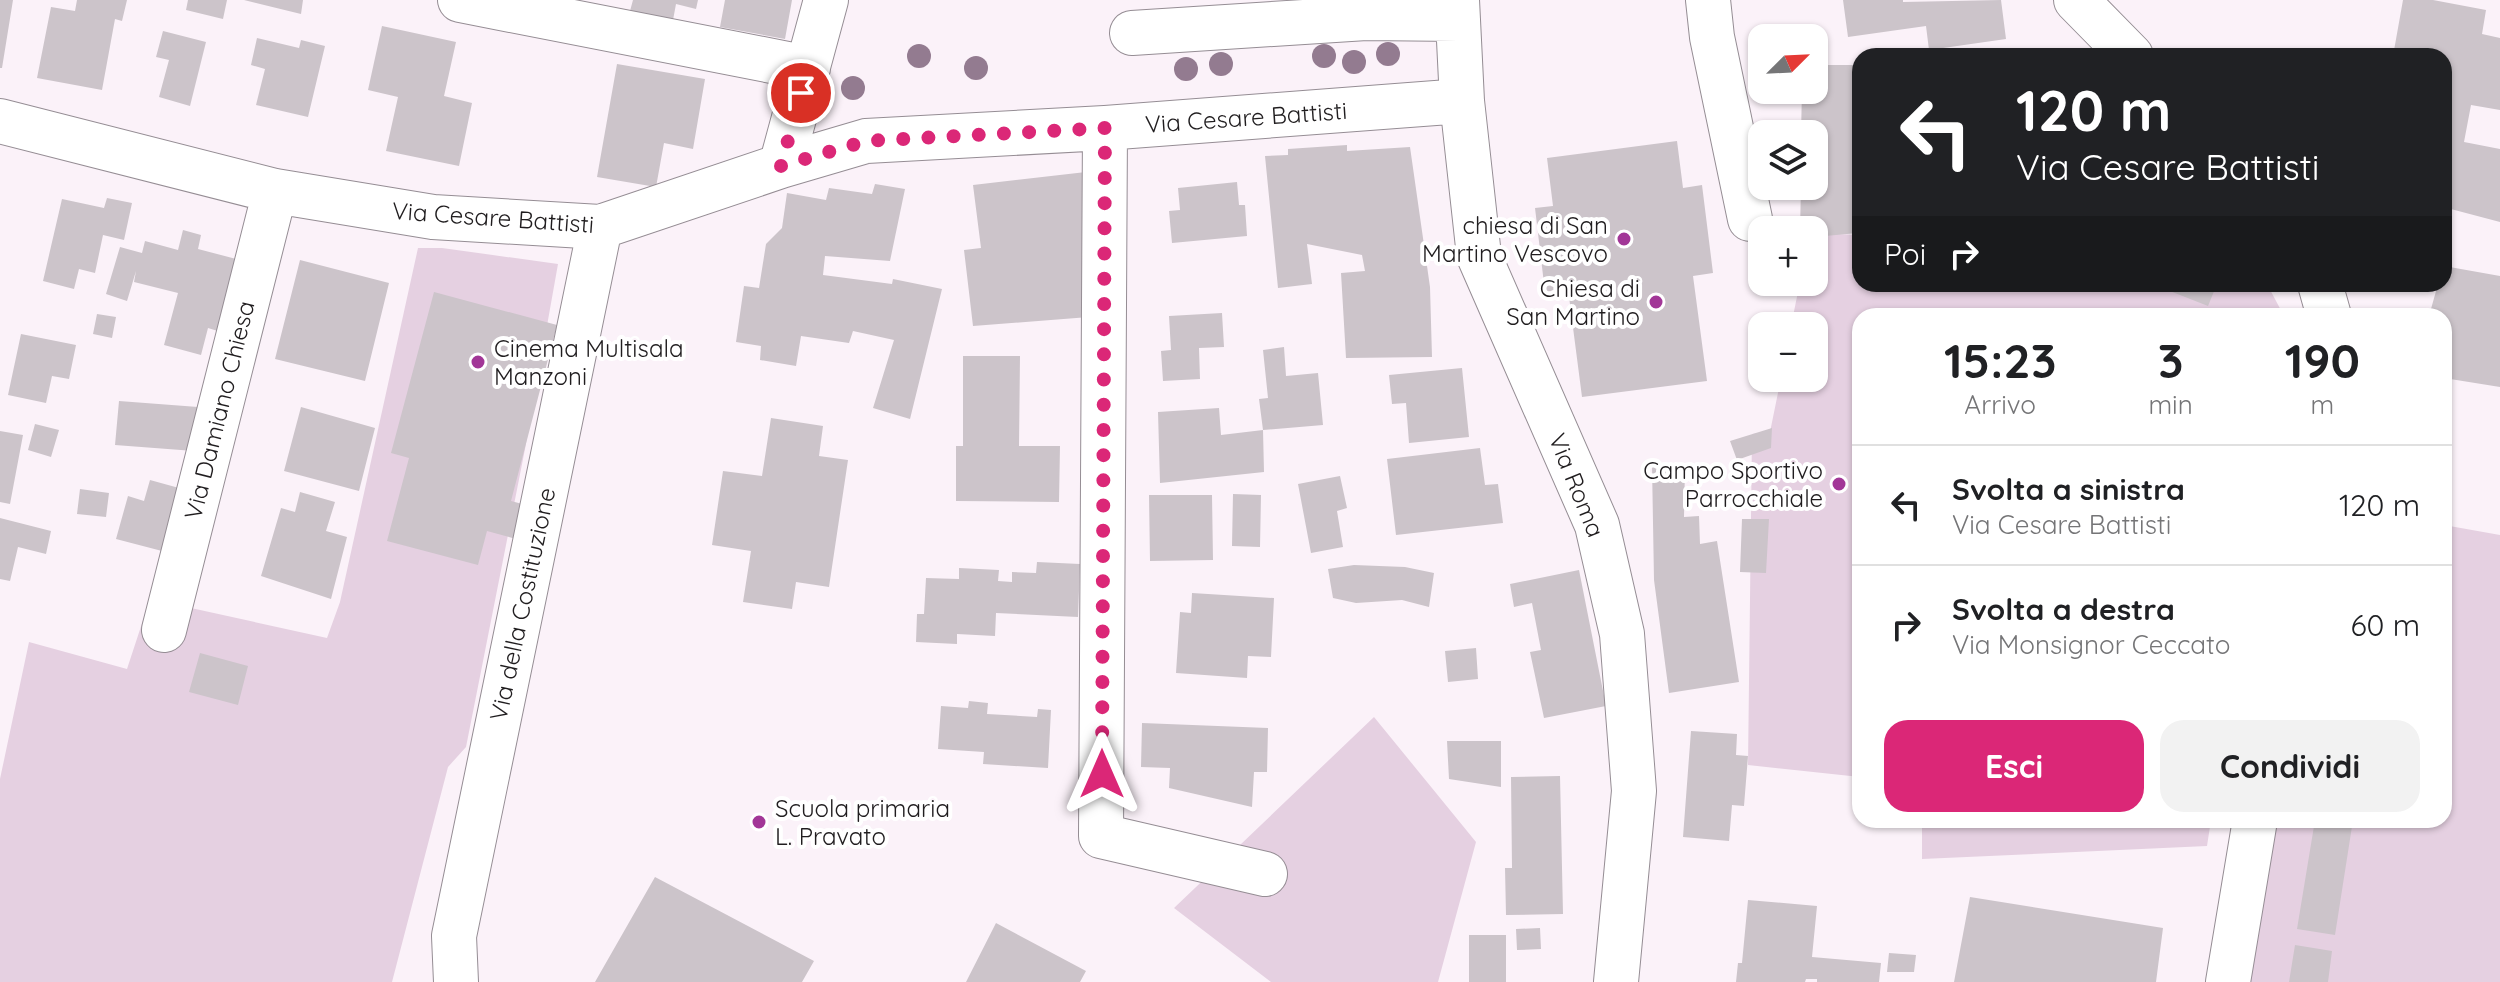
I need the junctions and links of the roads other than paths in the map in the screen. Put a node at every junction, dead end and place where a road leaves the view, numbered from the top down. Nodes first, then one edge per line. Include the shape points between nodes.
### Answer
1 (460, 0) edge
2 (826, 0) edge
3 (1708, 0) edge
4 (2076, 0) edge
5 (1457, 9) edge
6 (1132, 33) dead end
7 (2123, 48) edge
8 (808, 68) junction
9 (1462, 101) junction
10 (1105, 128) junction
11 (2, 130) edge
12 (781, 166) junction
13 (275, 191) junction
14 (1749, 216) edge
15 (600, 227) junction
16 (164, 630) dead end
17 (2254, 828) edge
18 (1265, 874) dead end
19 (456, 982) edge
20 (1616, 982) edge
21 (2228, 982) edge

1 - 8 street
2 - 8 street
3 - 14 street
4 - 7 street
5 - 6 street
5 - 9 street, Via Roma
8 - 12 street
9 - 10 street, Via Cesare Battisti
9 - 20 street, Via Roma via 1479,256 1597,525 1622,634 1634,791
10 - 12 street, Via Cesare Battisti via 866,141
10 - 18 street via 1101,836
11 - 13 street, Via Cesare Battisti
12 - 15 street, Via Cesare Battisti
13 - 15 street, Via Cesare Battisti via 433,217
13 - 16 street, Via Damiano Chiesa
15 - 19 street, Via della Costituzione via 454,936
17 - 21 street

